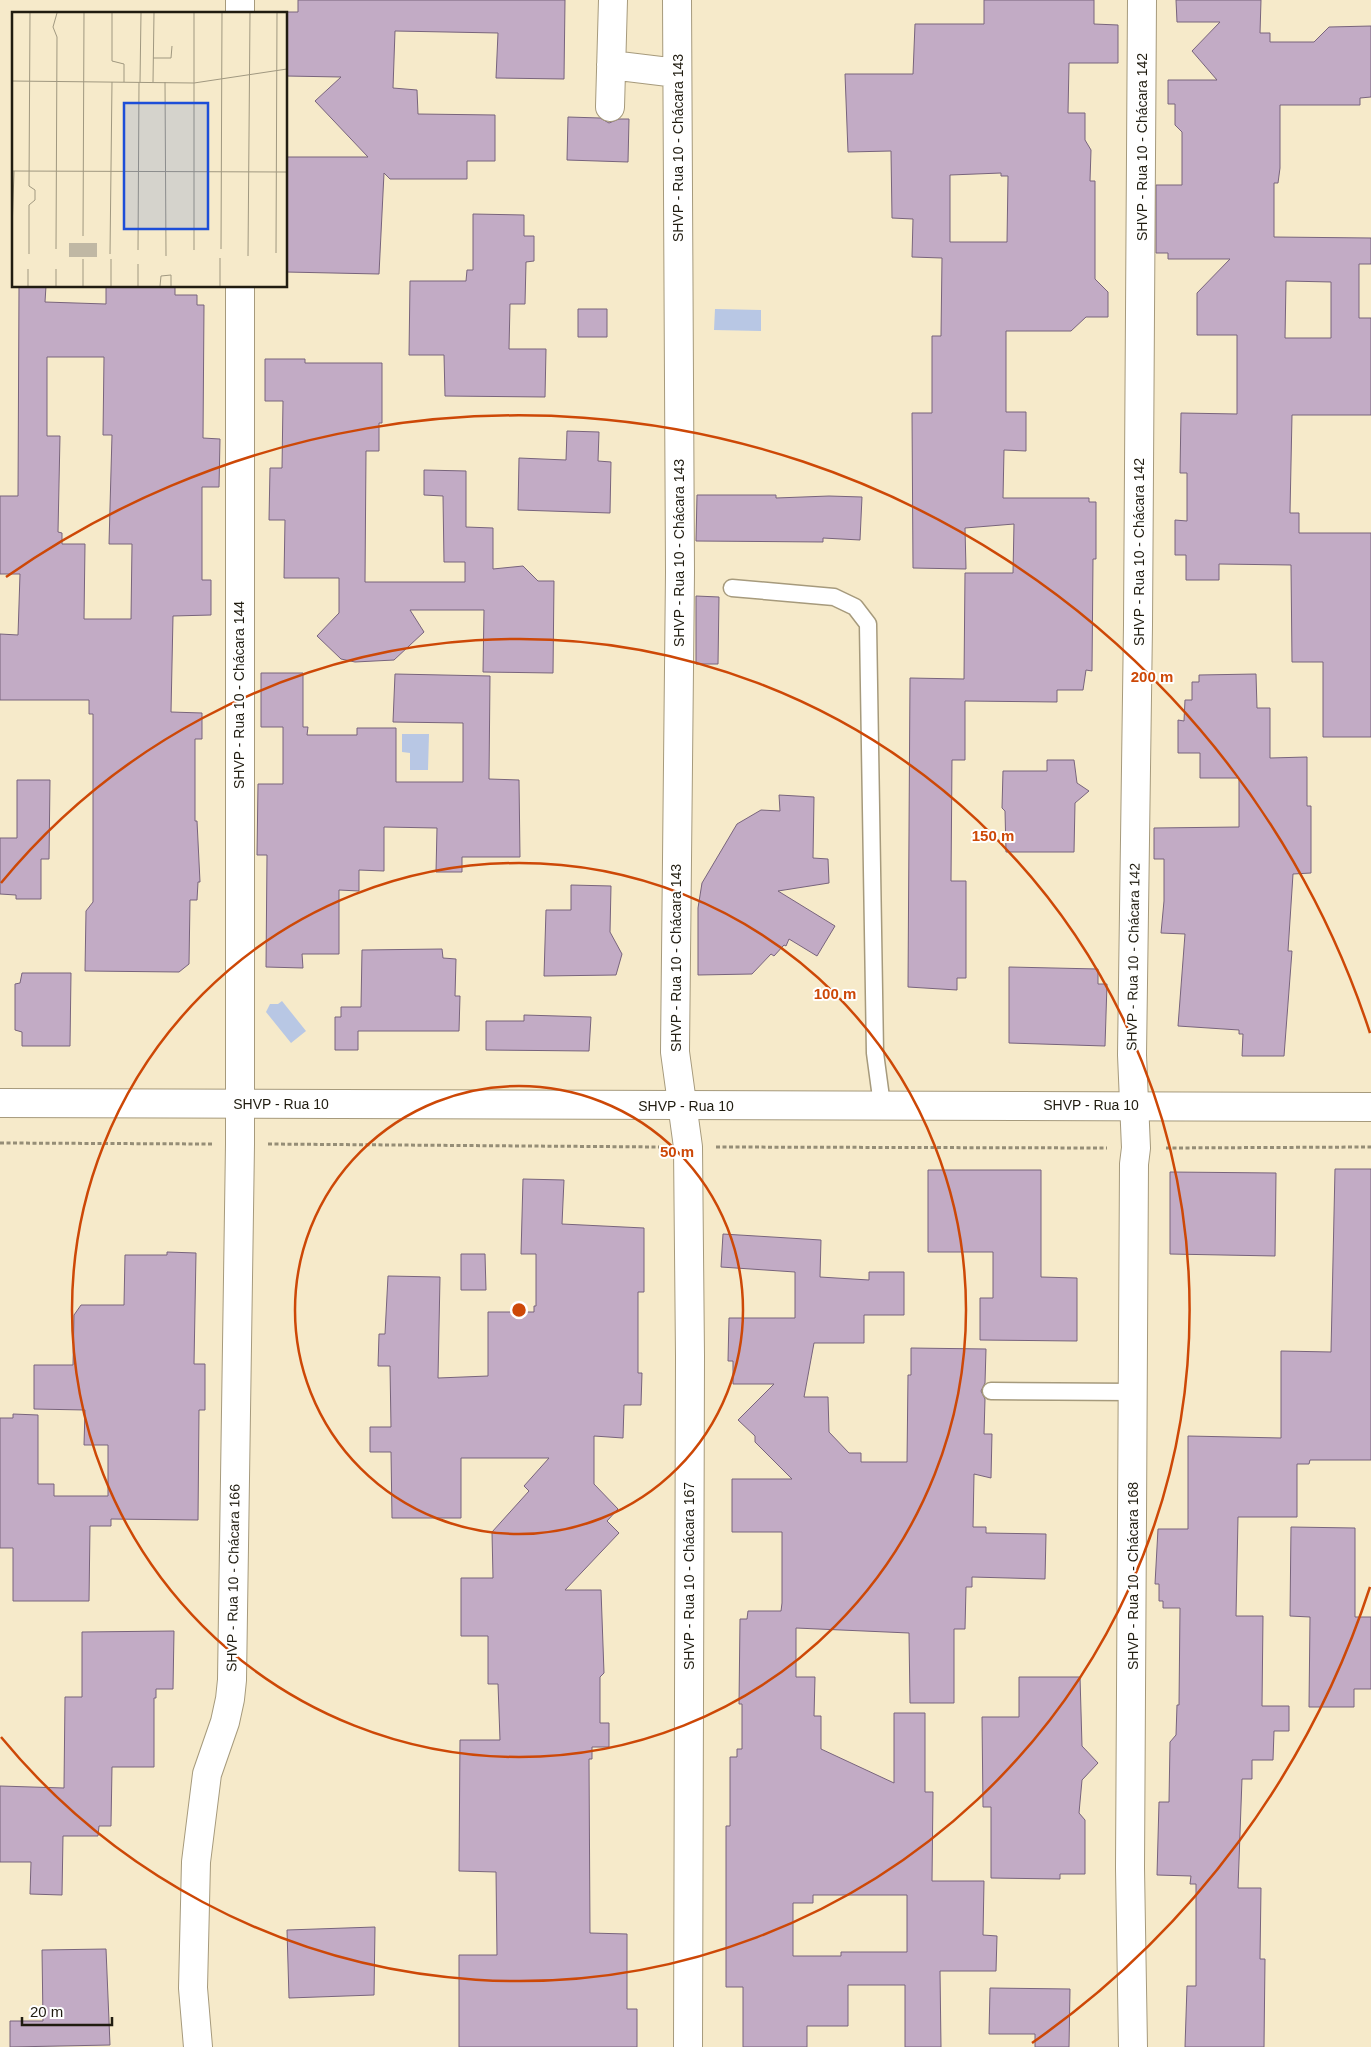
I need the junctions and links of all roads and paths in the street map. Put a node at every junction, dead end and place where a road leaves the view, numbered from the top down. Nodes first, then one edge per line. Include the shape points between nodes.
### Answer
1 (613, 0) edge
2 (677, 0) edge
3 (1142, 0) edge
4 (611, 66) junction
5 (677, 73) junction
6 (610, 107) dead end
7 (240, 288) edge
8 (732, 588) dead end
9 (0, 1103) edge
10 (239, 1104) junction
11 (882, 1105) junction
12 (1133, 1105) junction
13 (682, 1106) junction
14 (1371, 1107) edge
15 (990, 1392) dead end
16 (1134, 1392) junction
17 (198, 2047) edge
18 (688, 2047) edge
19 (1133, 2047) edge

1 - 4 street
2 - 5 street, SHVP - Rua 10 - Chácara 143
3 - 12 street, SHVP - Rua 10 - Chácara 142
4 - 5 street
4 - 6 street
5 - 13 street, SHVP - Rua 10 - Chácara 143 via 680,572 675,1052
7 - 10 street, SHVP - Rua 10 - Chácara 144
8 - 11 lane via 834,596 855,607 868,624 875,1053
9 - 10 street, SHVP - Rua 10
10 - 13 street, SHVP - Rua 10
10 - 17 street, SHVP - Rua 10 - Chácara 166 via 232,1680 225,1722 207,1774 196,1862 193,1988
11 - 12 street, SHVP - Rua 10
11 - 13 street, SHVP - Rua 10
12 - 14 street, SHVP - Rua 10
12 - 16 street, SHVP - Rua 10 - Chácara 168 via 1136,1148
13 - 18 street, SHVP - Rua 10 - Chácara 167 via 688,1148 690,1346
15 - 16 lane
16 - 19 street, SHVP - Rua 10 - Chácara 168 via 1130,1858

